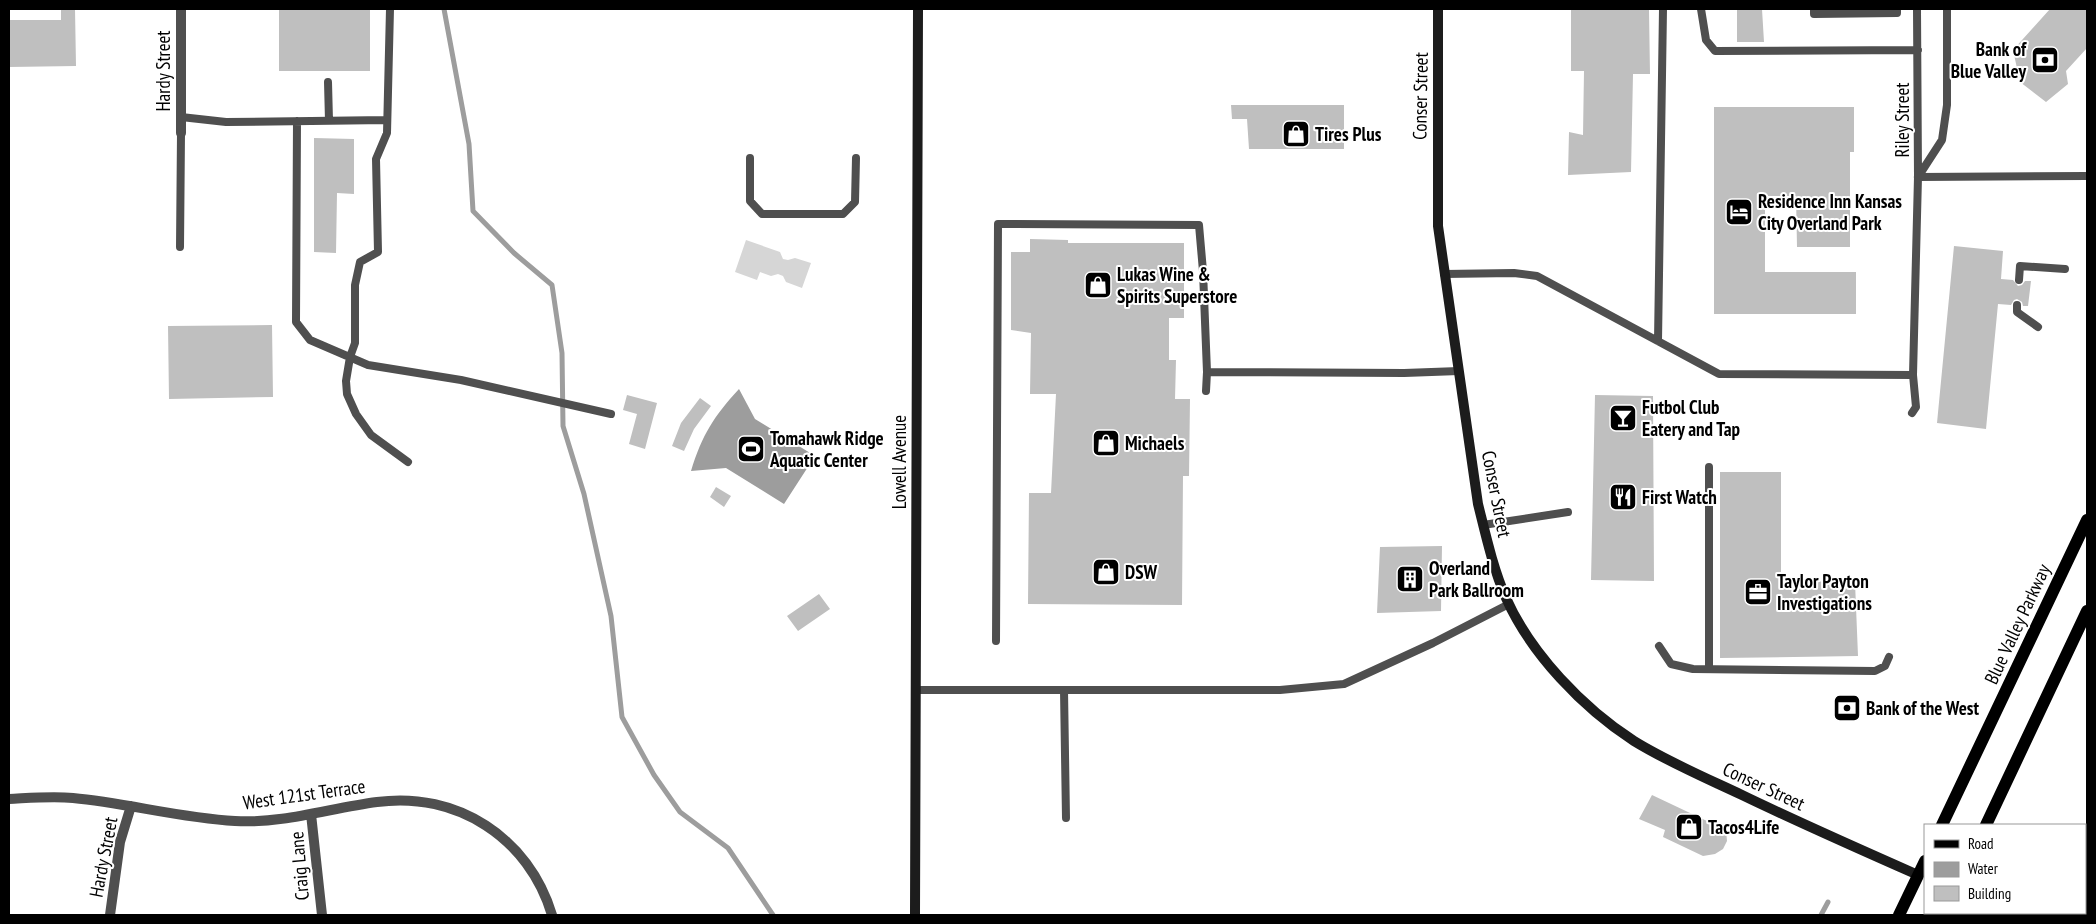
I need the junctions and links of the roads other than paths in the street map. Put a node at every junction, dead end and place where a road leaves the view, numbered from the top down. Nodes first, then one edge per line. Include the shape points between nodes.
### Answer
1 (180, 9) edge
2 (390, 9) edge
3 (918, 9) edge
4 (1438, 9) edge
5 (1663, 9) edge
6 (1701, 9) edge
7 (1814, 9) edge
8 (1897, 9) edge
9 (1917, 9) edge
10 (1946, 9) edge
11 (1918, 50) junction
12 (328, 82) dead end
13 (181, 117) junction
14 (387, 120) junction
15 (297, 121) junction
16 (329, 121) junction
17 (181, 133) joint
18 (750, 158) dead end
19 (856, 158) dead end
20 (2087, 176) edge
21 (1918, 177) junction
22 (180, 247) dead end
23 (2065, 269) dead end
24 (1444, 274) junction
25 (2019, 280) dead end
26 (2017, 305) dead end
27 (2038, 327) dead end
28 (1658, 341) junction
29 (350, 357) junction
30 (1459, 371) junction
31 (1207, 372) junction
32 (1913, 375) junction
33 (1206, 391) dead end
34 (1912, 413) dead end
35 (611, 414) dead end
36 (408, 462) dead end
37 (1709, 467) dead end
38 (1568, 512) dead end
39 (2087, 520) edge
40 (1483, 525) junction
41 (1510, 604) junction
42 (2087, 612) edge
43 (996, 641) dead end
44 (1660, 646) dead end
45 (1889, 658) dead end
46 (1709, 669) junction
47 (916, 690) junction
48 (1064, 690) junction
49 (9, 799) edge
50 (132, 806) junction
51 (311, 814) junction
52 (1066, 818) dead end
53 (1942, 824) edge
54 (1986, 824) edge
55 (1921, 876) edge
56 (110, 915) edge
57 (322, 915) edge
58 (552, 915) edge
59 (915, 915) edge
60 (1899, 915) edge

1 - 13 street, Hardy Street
2 - 14 lane
3 - 47 street, Lowell Avenue
4 - 24 street, Conser Street via 1438,226
5 - 28 lane
6 - 11 lane via 1706,40 1716,51
7 - 8 lane via 1814,14 1897,13
9 - 11 lane, Riley Street
10 - 21 lane, Riley Street via 1947,104 1942,140
11 - 21 lane, Riley Street
12 - 16 lane
13 - 15 lane via 226,122
13 - 17 street, Hardy Street
14 - 16 lane
14 - 29 lane via 387,133 376,159 378,252 360,262 355,285 355,342
15 - 16 lane
15 - 29 lane via 296,322 310,340
17 - 22 lane
18 - 19 lane via 750,200 762,214 843,214 855,202
20 - 21 lane
21 - 32 lane
23 - 25 lane via 2020,266
24 - 28 lane via 1514,273 1537,276
24 - 30 street, Conser Street
26 - 27 lane via 2017,312
28 - 32 lane via 1719,374
29 - 35 lane via 368,365 461,380
29 - 36 lane via 346,387 356,414 371,435
30 - 31 lane
30 - 40 street, Conser Street
31 - 33 lane
31 - 43 lane via 1199,224 998,224
32 - 34 lane via 1916,407
37 - 46 lane
38 - 40 lane
39 - 53 main road, Blue Valley Parkway
40 - 41 street, Conser Street via 1496,571
41 - 48 lane via 1344,684 1280,690
41 - 55 street, Conser Street via 1541,654 1566,685 1634,741 1775,811
42 - 54 main road
44 - 46 lane via 1671,664
45 - 46 lane via 1885,666 1875,671
47 - 48 lane
47 - 59 street, Lowell Avenue
48 - 52 lane
49 - 50 street, West 121st Terrace via 70,797
50 - 51 street, West 121st Terrace via 236,821 274,820
50 - 56 street, Hardy Street via 120,842
51 - 57 street, Craig Lane
51 - 58 street, West 121st Terrace via 404,800 452,808 492,828 508,841 538,882
55 - 60 main road

